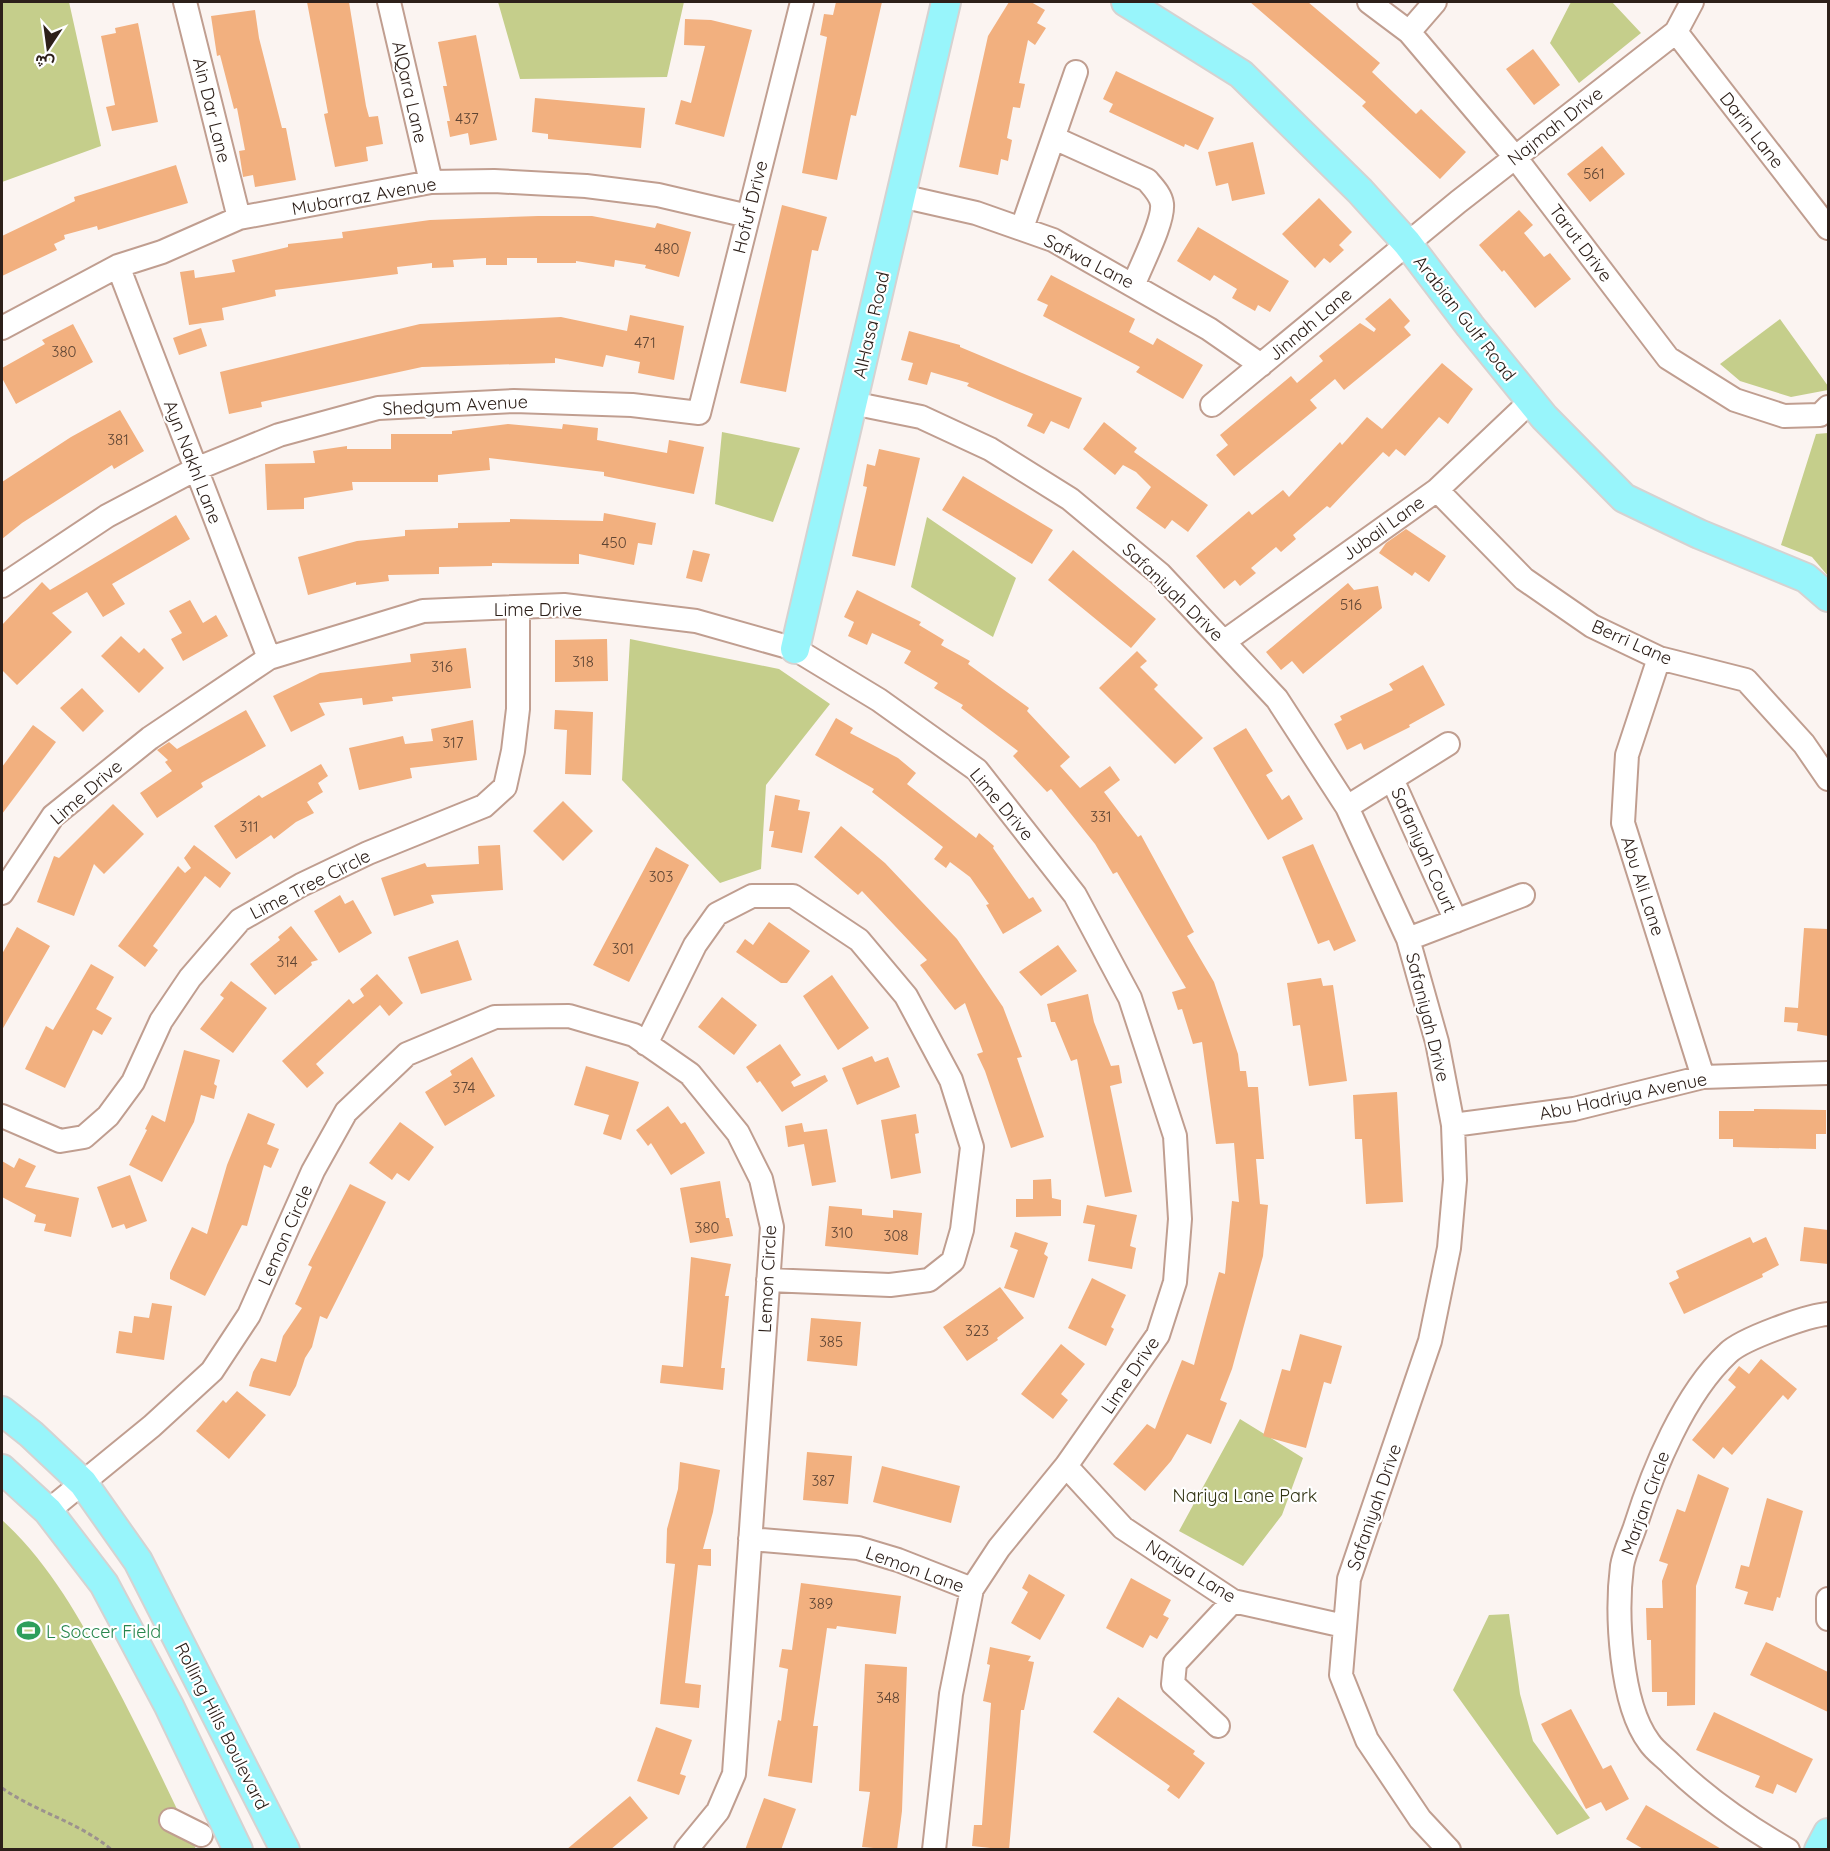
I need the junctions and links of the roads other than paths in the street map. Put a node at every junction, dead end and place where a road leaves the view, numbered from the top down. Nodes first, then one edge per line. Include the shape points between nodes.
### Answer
1 (185, 2) edge
2 (389, 2) edge
3 (802, 2) edge
4 (946, 2) edge
5 (1126, 2) edge
6 (1369, 2) edge
7 (1435, 2) edge
8 (1692, 2) edge
9 (1409, 32) junction
10 (1676, 32) junction
11 (1076, 72) dead end
12 (1054, 138) junction
13 (1515, 157) junction
14 (431, 182) junction
15 (901, 196) junction
16 (748, 216) junction
17 (239, 218) junction
18 (1022, 228) junction
19 (1828, 228) edge
20 (1407, 243) junction
21 (118, 266) junction
22 (1134, 284) junction
23 (2, 328) edge
24 (1261, 365) junction
25 (1531, 401) junction
26 (852, 403) junction
27 (1212, 405) dead end
28 (1828, 407) edge
29 (699, 413) joint
30 (196, 469) junction
31 (1437, 490) junction
32 (2, 586) edge
33 (1828, 597) edge
34 (518, 607) junction
35 (1225, 641) junction
36 (795, 649) junction
37 (269, 658) junction
38 (1659, 658) junction
39 (1448, 744) dead end
40 (1392, 779) junction
41 (1828, 779) edge
42 (1347, 807) junction
43 (2, 893) edge
44 (1523, 895) dead end
45 (1456, 921) junction
46 (1408, 939) junction
47 (644, 1036) junction
48 (1828, 1072) edge
49 (1703, 1077) junction
50 (2, 1116) edge
51 (1453, 1125) junction
52 (768, 1280) junction
53 (1828, 1314) edge
54 (2, 1411) edge
55 (1066, 1466) junction
56 (2, 1469) edge
57 (83, 1483) junction
58 (48, 1511) junction
59 (750, 1539) junction
60 (972, 1589) junction
61 (1828, 1599) edge
62 (1233, 1601) junction
63 (1828, 1619) edge
64 (1344, 1626) junction
65 (1218, 1726) dead end
66 (171, 1820) dead end
67 (1828, 1833) edge
68 (201, 1835) dead end
69 (238, 1850) edge
70 (285, 1850) edge
71 (686, 1850) edge
72 (934, 1850) edge
73 (1449, 1850) edge
74 (1788, 1850) edge
75 (1819, 1850) edge

1 - 17 street, Ain Dar Lane
2 - 14 street, AlQara Lane
3 - 16 street, Hofuf Drive
4 - 15 main road, AlHasa Road
5 - 20 main road, Arabian Gulf Road via 1241,74
6 - 9 street, Tarut Drive
7 - 9 street
8 - 10 street, Najmah Drive
9 - 13 street, Tarut Drive
10 - 13 street, Najmah Drive
10 - 19 street, Darin Lane
11 - 12 street
12 - 18 street
12 - 22 street via 1147,180 1157,192 1162,204 1158,222
13 - 20 street, Najmah Drive
13 - 28 street, Tarut Drive via 1668,358 1735,400 1784,416 1820,414
14 - 16 street, Mubarraz Avenue via 586,186 658,195
14 - 17 street, Mubarraz Avenue
15 - 18 street, Safwa Lane
15 - 26 main road, AlHasa Road
16 - 29 street, Hofuf Drive
17 - 21 street, Mubarraz Avenue via 162,252
18 - 22 street, Safwa Lane via 1053,240
20 - 24 street, Jinnah Lane
20 - 25 main road, Arabian Gulf Road
21 - 23 street, Mubarraz Avenue
21 - 30 street, Ayn Nakhl Lane
22 - 24 street, Safwa Lane
24 - 27 street, Jinnah Lane
25 - 31 street, Jubail Lane
25 - 33 main road, Arabian Gulf Road via 1624,498 1806,578
26 - 35 street, Safaniyah Drive via 921,417 990,449 1070,499 1160,574
26 - 36 main road, AlHasa Road
29 - 30 street, Shedgum Avenue via 632,405 514,401 378,408 279,435
30 - 32 street, Shedgum Avenue via 107,516
30 - 37 street, Ayn Nakhl Lane
31 - 35 street, Jubail Lane
31 - 38 street, Berri Lane via 1524,579 1592,626
34 - 36 street, Lime Drive via 564,605 696,621
34 - 37 street, Lime Drive via 423,611
34 - 50 street, Lime Tree Circle via 518,709 505,787 484,806 368,853 240,920 190,978 161,1021 133,1082 108,1116 84,1137 60,1141
35 - 42 street, Safaniyah Drive via 1277,699
36 - 55 street, Lime Drive via 879,700 978,770 1076,895 1130,998 1175,1136 1180,1219 1175,1282 1158,1335
37 - 43 street, Lime Drive via 150,738 53,816
38 - 41 street, Berri Lane via 1746,680 1804,744
38 - 49 street, Abu Ali Lane via 1627,755 1623,824
39 - 40 street, Safaniyah Court
40 - 42 street, Safaniyah Court
40 - 45 street, Safaniyah Court
42 - 46 street, Safaniyah Drive
44 - 45 street, Safaniyah Court
45 - 46 street, Safaniyah Court
46 - 51 street, Safaniyah Drive via 1437,1042
47 - 52 street, Lemon Circle via 690,1074 738,1133 761,1179 772,1227
47 - 52 street via 717,914 752,896 793,896 859,940 906,996 951,1080 972,1147 962,1230 953,1261 929,1280 890,1285
47 - 57 street, Lemon Circle via 569,1016 495,1017 407,1054 346,1112 313,1171 249,1315 212,1371
48 - 49 street, Abu Hadriya Avenue
49 - 51 street, Abu Hadriya Avenue via 1574,1109
51 - 64 street, Safaniyah Drive via 1455,1180 1449,1248 1430,1341 1349,1579
52 - 59 street, Lemon Circle
53 - 74 street, Marjan Circle via 1807,1318 1729,1351 1672,1433 1647,1489 1622,1564 1626,1692 1648,1742 1693,1786
54 - 57 main road, Rolling Hills Boulevard
55 - 60 street, Lime Drive via 999,1548
55 - 62 street, Nariya Lane via 1123,1528
56 - 58 main road
57 - 58 street, Lemon Circle
57 - 70 main road, Rolling Hills Boulevard via 138,1561
58 - 69 main road via 104,1584 169,1706
59 - 60 street, Lemon Lane via 858,1548
59 - 71 street, Lemon Circle via 734,1774 718,1811
60 - 72 street, Lime Drive via 951,1694
61 - 63 street
62 - 64 street, Nariya Lane
62 - 65 street via 1175,1664 1173,1684
64 - 73 street, Safaniyah Drive via 1341,1675 1367,1740 1420,1819
66 - 68 street
67 - 75 main road

